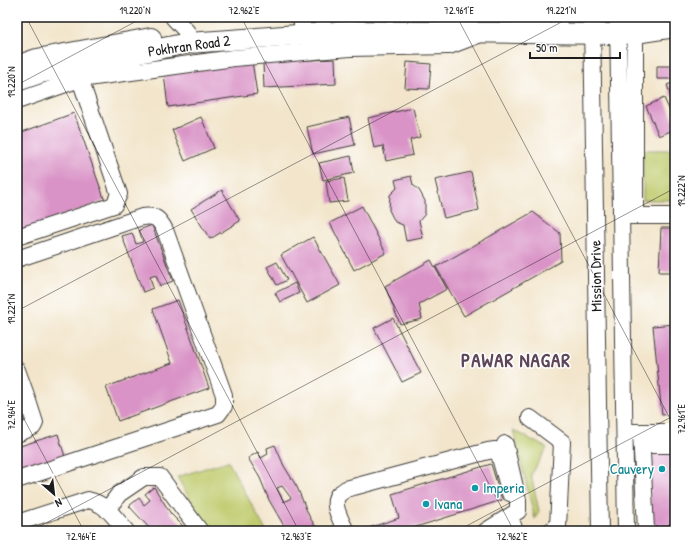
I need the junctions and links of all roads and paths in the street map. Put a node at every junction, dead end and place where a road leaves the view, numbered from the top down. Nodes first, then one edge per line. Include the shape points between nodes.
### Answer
1 (173, 17) edge
2 (662, 17) edge
3 (466, 18) edge
4 (302, 20) edge
5 (323, 20) edge
6 (550, 24) edge
7 (592, 27) junction
8 (626, 27) junction
9 (675, 27) edge
10 (485, 33) junction
11 (187, 38) junction
12 (17, 66) edge
13 (80, 79) junction
14 (17, 81) edge
15 (17, 101) edge
16 (675, 216) edge
17 (626, 220) junction
18 (595, 230) junction
19 (17, 237) edge
20 (17, 259) edge
21 (17, 370) edge
22 (21, 399) edge
23 (530, 418) dead end
24 (598, 420) junction
25 (624, 425) junction
26 (675, 432) edge
27 (17, 434) edge
28 (641, 438) junction
29 (505, 444) dead end
30 (675, 445) edge
31 (17, 480) edge
32 (510, 493) dead end
33 (107, 510) junction
34 (17, 523) edge
35 (512, 524) edge
36 (126, 531) edge
37 (200, 531) edge
38 (346, 531) edge
39 (486, 531) edge
40 (550, 531) edge
41 (600, 531) edge
42 (626, 531) edge
43 (648, 531) edge

1 - 11 street
2 - 8 main road, Pokhran Road 2
3 - 5 main road, Pokhran Road 2
3 - 6 main road, Pokhran Road 2
4 - 5 main road, Pokhran Road 2
4 - 11 main road, Pokhran Road 2
6 - 7 main road, Pokhran Road 2
6 - 10 main road, Pokhran Road 2
7 - 8 main road, Pokhran Road 2
7 - 18 street, Mission Drive
8 - 9 main road, Pokhran Road 2
8 - 17 street, Mission Drive
10 - 11 main road, Pokhran Road 2 via 352,31
10 - 13 street via 449,46 350,48 234,58
11 - 12 main road, Pokhran Road 2 via 110,45
11 - 14 main road, Pokhran Road 2 via 40,73
13 - 15 street
13 - 19 street via 119,194 114,205
16 - 17 street
17 - 18 street
17 - 25 street, Mission Drive
18 - 24 street, Mission Drive
20 - 31 street via 142,217 156,218 165,230 224,395 224,406 218,414
21 - 22 street
22 - 27 street via 35,423 33,427
23 - 40 street via 562,442 558,527
24 - 25 street
24 - 41 street, Mission Drive
25 - 28 street
25 - 42 street, Mission Drive
26 - 28 street
28 - 30 street
28 - 43 street
29 - 35 street via 519,506
32 - 38 street via 499,454 495,450 488,451 346,489 338,495 336,507
33 - 34 street via 97,502 88,500
33 - 36 street
33 - 37 street via 119,494 144,477 160,477
35 - 39 street

